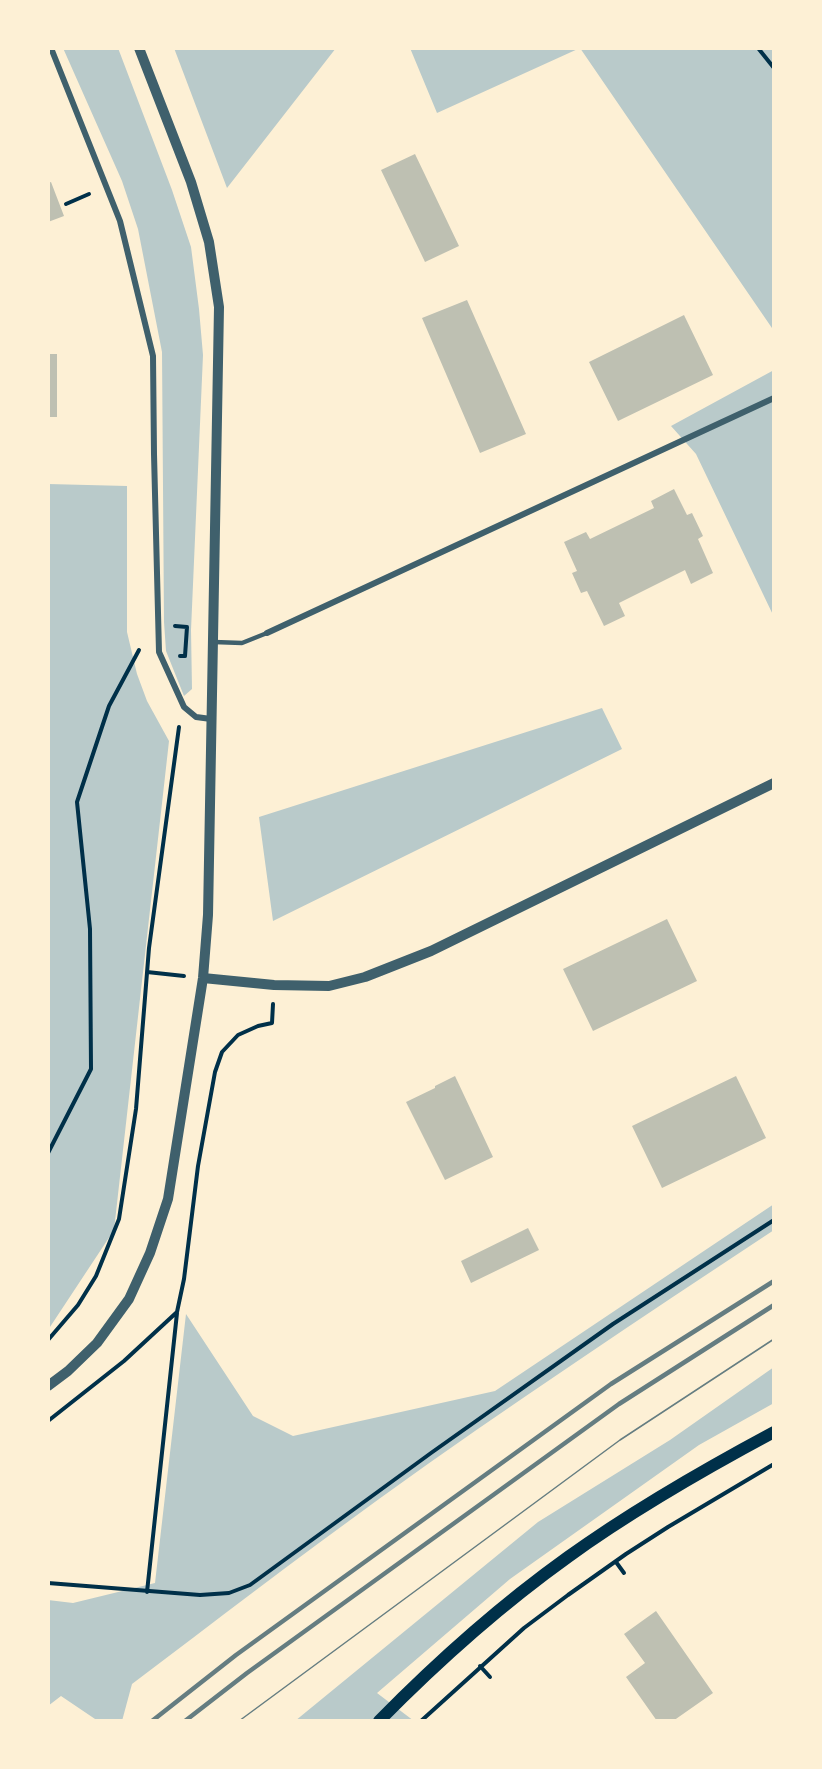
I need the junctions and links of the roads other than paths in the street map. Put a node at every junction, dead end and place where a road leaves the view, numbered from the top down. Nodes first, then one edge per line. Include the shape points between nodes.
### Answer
1 (51, 48) edge
2 (139, 48) edge
3 (774, 398) edge
4 (267, 633) joint
5 (214, 642) junction
6 (211, 719) junction
7 (774, 783) edge
8 (203, 978) junction
9 (48, 1386) edge
10 (774, 1432) edge
11 (379, 1721) edge

1 - 6 street via 120,221 153,356 159,652 184,707 196,717
2 - 5 street via 191,182 209,242 219,307
3 - 4 street
4 - 5 lane via 242,643
5 - 6 street
6 - 8 street
7 - 8 street via 430,951 365,977 329,986
8 - 9 street via 168,1199 150,1253 129,1299 97,1343
10 - 11 main road via 665,1493 568,1557 475,1632

